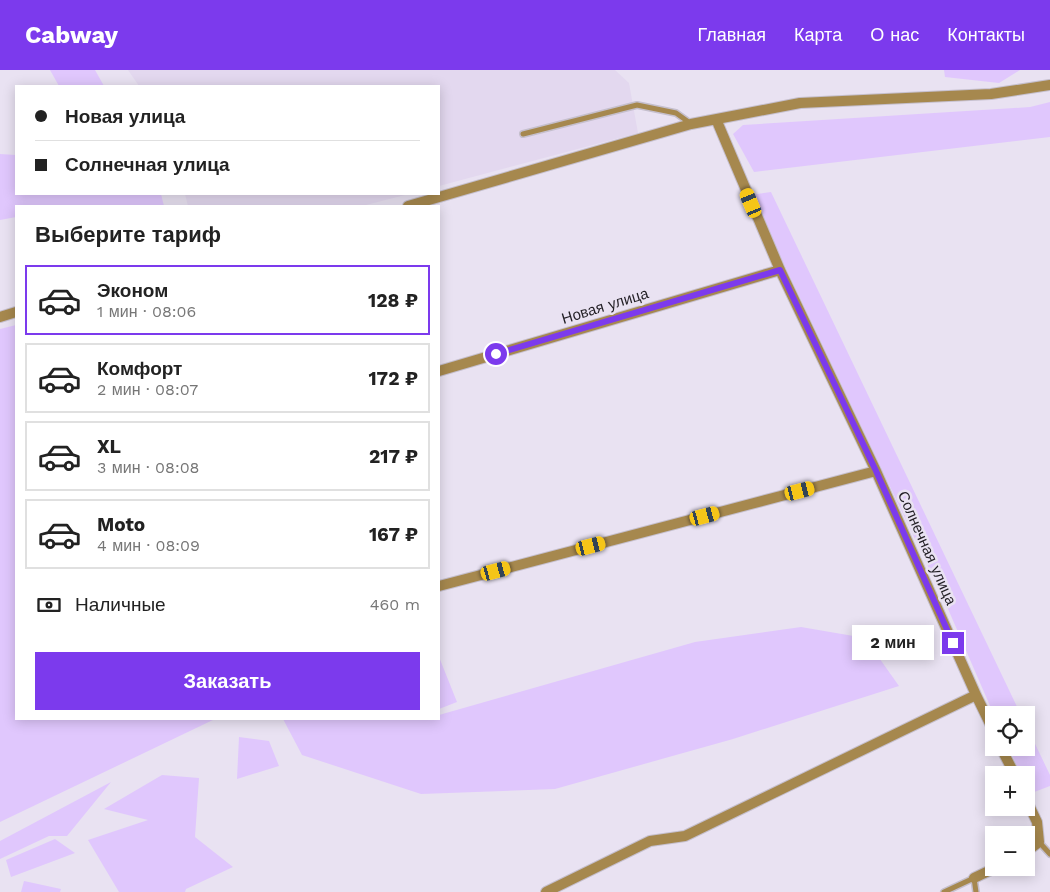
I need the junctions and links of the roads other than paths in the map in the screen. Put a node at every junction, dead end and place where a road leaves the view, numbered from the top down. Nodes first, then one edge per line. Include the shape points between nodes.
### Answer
1 (1050, 85) edge
2 (716, 119) junction
3 (691, 124) junction
4 (523, 134) dead end
5 (411, 205) edge
6 (780, 270) junction
7 (15, 312) edge
8 (0, 317) edge
9 (440, 371) edge
10 (876, 471) junction
11 (440, 586) edge
12 (976, 695) junction
13 (985, 714) edge
14 (1034, 816) edge
15 (1039, 842) junction
16 (1035, 845) edge
17 (1050, 854) edge
18 (985, 873) edge
19 (974, 878) junction
20 (546, 892) edge
21 (944, 892) edge
22 (976, 892) edge

1 - 2 street via 991,94 800,103
2 - 3 street
2 - 6 street, Солнечная улица
3 - 4 lane via 676,113 637,105
3 - 5 street
6 - 9 street, Новая улица
6 - 10 street, Солнечная улица
7 - 8 street
10 - 11 street
10 - 12 street, Солнечная улица
12 - 13 street, Солнечная улица
12 - 20 street via 685,836 650,841
14 - 15 street
15 - 16 street
15 - 17 lane
18 - 19 street
19 - 21 lane
19 - 22 lane

